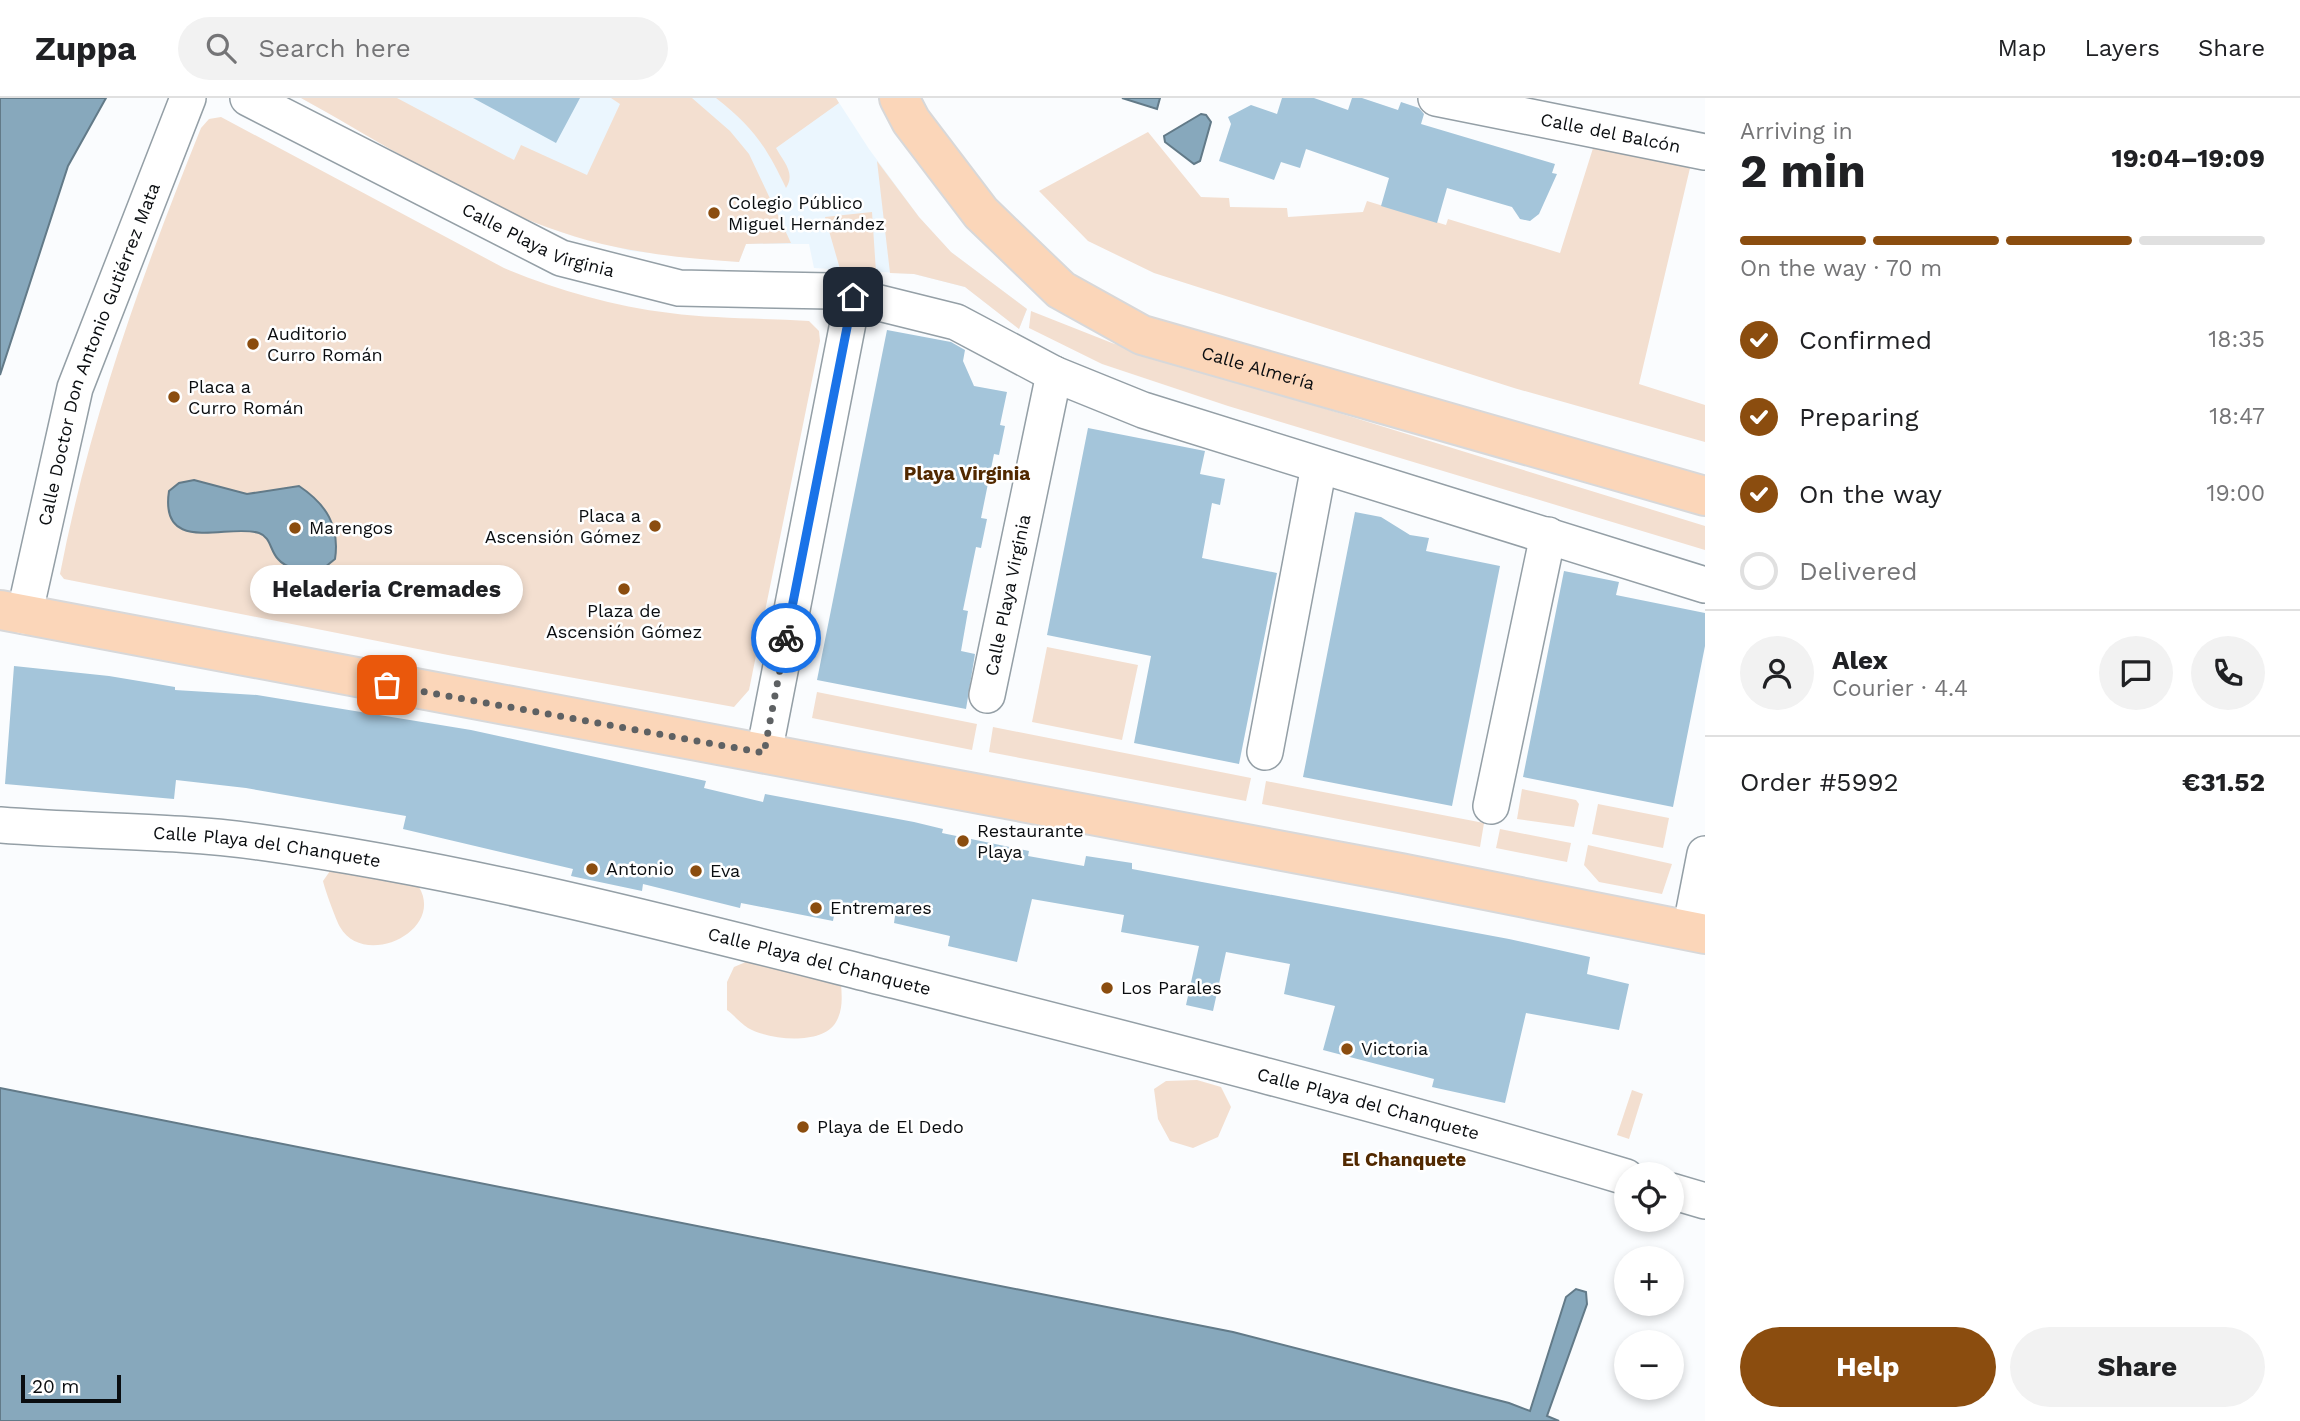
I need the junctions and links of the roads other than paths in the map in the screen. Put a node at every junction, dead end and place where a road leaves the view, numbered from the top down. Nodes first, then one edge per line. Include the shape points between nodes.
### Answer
1 (188, 98) edge
2 (248, 98) edge
3 (899, 98) edge
4 (1436, 98) edge
5 (1705, 152) edge
6 (853, 297) junction
7 (1054, 374) junction
8 (1319, 466) junction
9 (1705, 496) edge
10 (1548, 535) junction
11 (1705, 585) edge
12 (12, 613) edge
13 (987, 695) dead end
14 (1265, 752) dead end
15 (764, 753) junction
16 (1491, 806) dead end
17 (0, 825) edge
18 (1705, 854) edge
19 (1698, 933) edge
20 (1614, 1173) edge
21 (1684, 1195) edge
22 (1705, 1201) edge

1 - 12 street, Calle Doctor Don Antonio Gutiérrez Mata via 75,388
2 - 6 street, Calle Playa Virginia via 561,258 679,288 802,289
3 - 9 main road, Calle Almería via 911,121 981,213 1061,289 1142,335
4 - 5 street, Calle del Balcón
6 - 7 street, Calle Playa Virginia via 956,322
6 - 15 street
7 - 8 street, Calle Playa Virginia via 1143,410
7 - 13 street, Calle Playa Virginia
8 - 10 street, Calle Playa Virginia
8 - 14 street
10 - 11 street, Calle Playa Virginia
10 - 16 street
12 - 15 main road
15 - 19 main road
17 - 20 street, Calle Playa del Chanquete via 256,841 417,866 705,932 1005,1009 1471,1130
18 - 19 street
21 - 22 street

